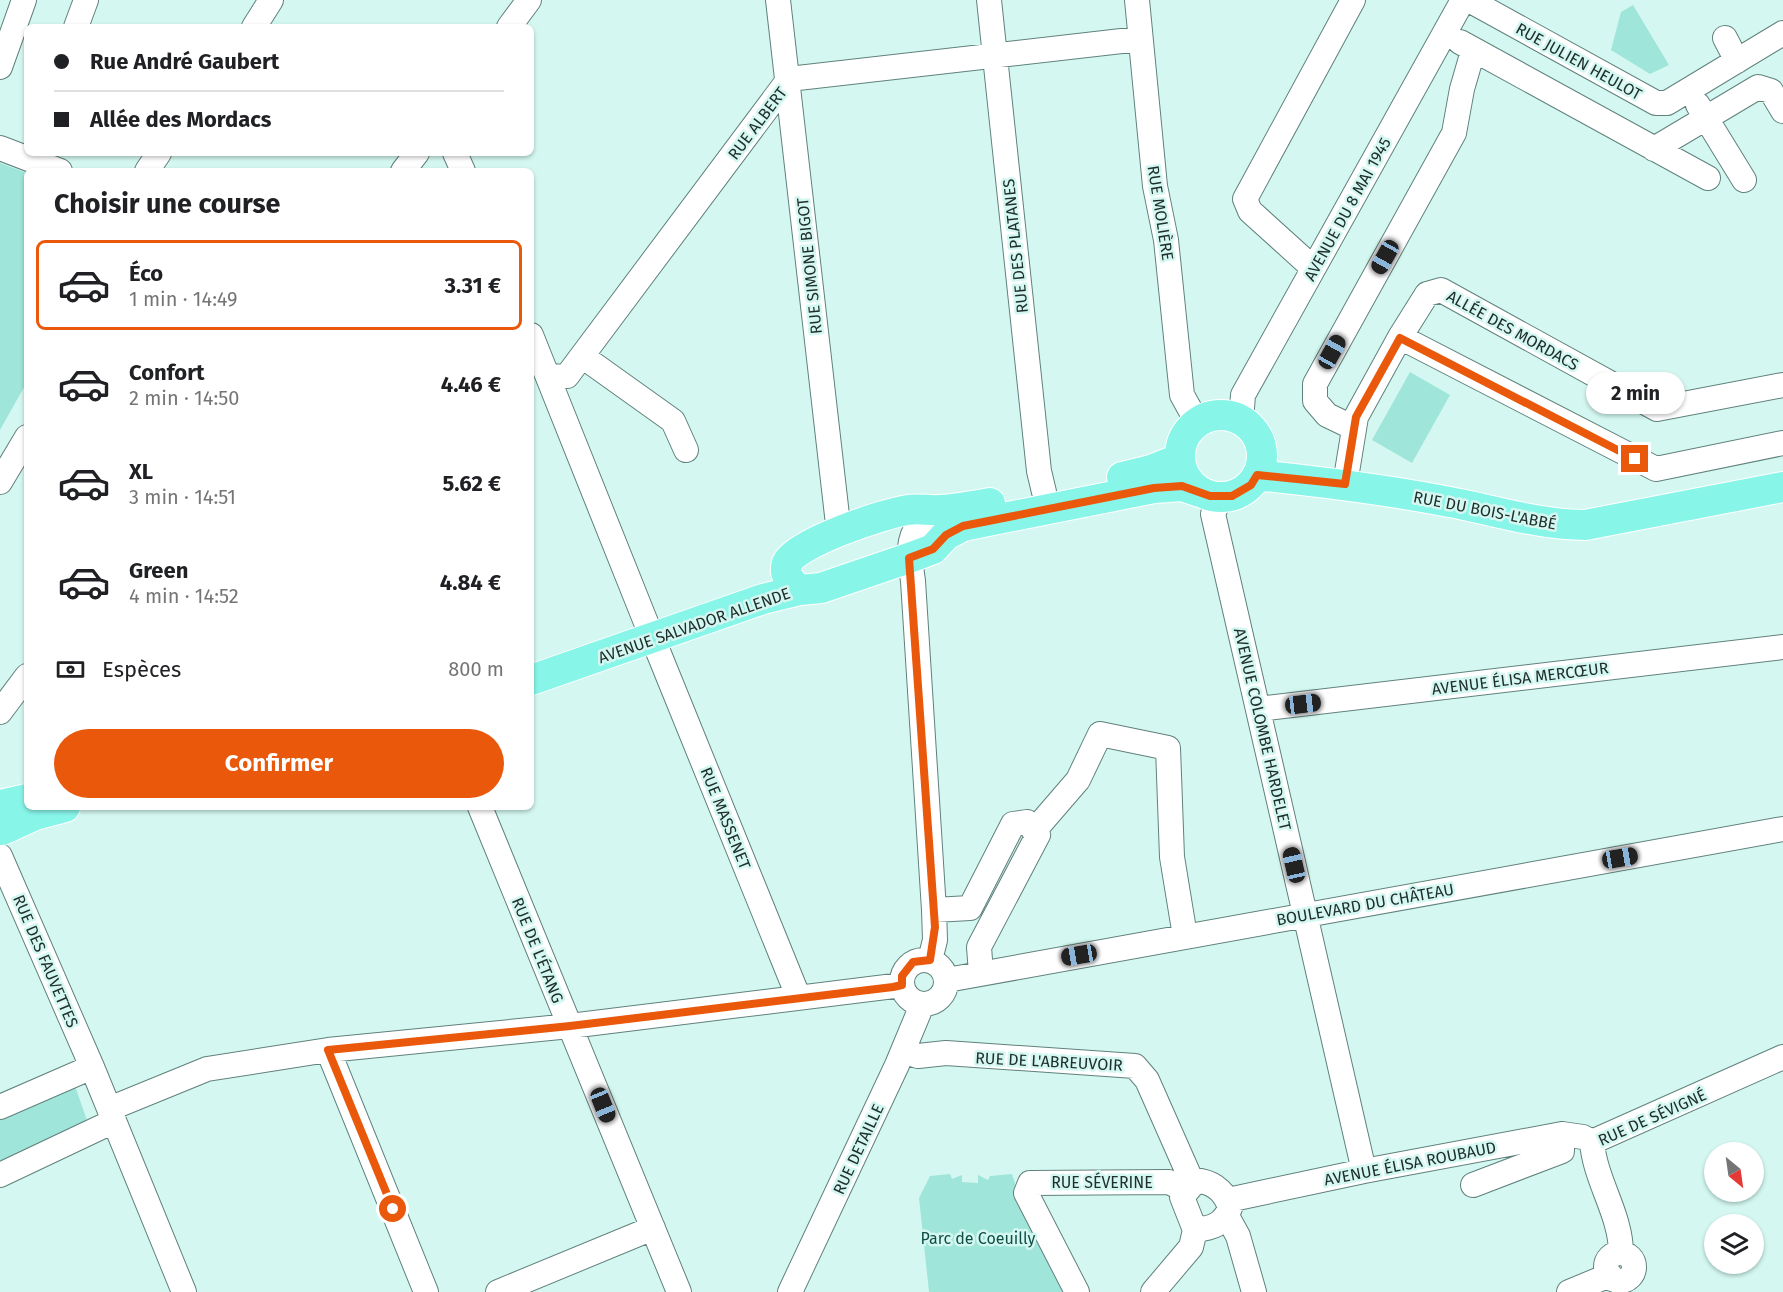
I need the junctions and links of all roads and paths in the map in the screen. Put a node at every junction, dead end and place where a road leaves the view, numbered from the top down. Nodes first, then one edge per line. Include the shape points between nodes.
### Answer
1 (24, 0) edge
2 (86, 0) edge
3 (271, 0) edge
4 (529, 0) edge
5 (778, 0) edge
6 (989, 0) edge
7 (1137, 0) edge
8 (1353, 0) edge
9 (1463, 0) edge
10 (1469, 0) edge
11 (77, 24) edge
12 (256, 24) edge
13 (511, 24) edge
14 (1446, 33) junction
15 (1783, 33) edge
16 (1725, 38) dead end
17 (1139, 39) junction
18 (1473, 51) junction
19 (994, 56) junction
20 (1737, 60) junction
21 (0, 67) edge
22 (789, 79) junction
23 (1689, 90) junction
24 (1783, 111) edge
25 (1706, 118) junction
26 (0, 148) edge
27 (1654, 149) junction
28 (415, 156) edge
29 (52, 168) edge
30 (405, 168) edge
31 (1708, 178) dead end
32 (1744, 180) dead end
33 (1313, 268) junction
34 (1400, 338) junction
35 (534, 342) edge
36 (582, 356) junction
37 (549, 377) junction
38 (1783, 385) edge
39 (1241, 421) junction
40 (1197, 422) junction
41 (1354, 428) junction
42 (24, 442) edge
43 (1783, 443) edge
44 (686, 450) dead end
45 (1179, 459) junction
46 (1257, 475) junction
47 (0, 482) edge
48 (1345, 484) junction
49 (1783, 487) edge
50 (1044, 492) junction
51 (1210, 495) junction
52 (939, 518) junction
53 (839, 533) junction
54 (909, 558) junction
55 (793, 579) junction
56 (650, 632) junction
57 (1783, 647) edge
58 (534, 662) edge
59 (534, 679) edge
60 (24, 680) edge
61 (1258, 709) junction
62 (0, 712) edge
63 (24, 802) edge
64 (54, 810) edge
65 (481, 810) edge
66 (0, 826) edge
67 (1783, 829) edge
68 (1034, 831) junction
69 (934, 910) junction
70 (1306, 915) junction
71 (1185, 936) junction
72 (930, 960) junction
73 (981, 973) junction
74 (947, 980) junction
75 (902, 985) junction
76 (798, 996) junction
77 (922, 1005) junction
78 (570, 1026) junction
79 (328, 1050) junction
80 (903, 1051) junction
81 (1783, 1057) edge
82 (92, 1067) junction
83 (0, 1107) edge
84 (112, 1115) junction
85 (1562, 1134) junction
86 (1592, 1142) junction
87 (1364, 1171) junction
88 (0, 1175) edge
89 (1473, 1185) dead end
90 (1190, 1187) junction
91 (1228, 1208) junction
92 (653, 1228) junction
93 (1195, 1230) junction
94 (1627, 1281) edge
95 (184, 1292) edge
96 (426, 1292) edge
97 (498, 1292) edge
98 (679, 1292) edge
99 (790, 1292) edge
100 (1077, 1292) edge
101 (1153, 1292) edge
102 (1254, 1292) edge
103 (1569, 1292) edge

1 - 21 street
2 - 11 street
3 - 12 street
4 - 13 street
5 - 22 street, RUE SIMONE BIGOT
6 - 19 street, RUE DES PLATANES
7 - 17 street, RUE MOLIÈRE
8 - 33 street via 1245,199 1250,211
9 - 14 street, AVENUE DU 8 MAI 1945
10 - 23 street, RUE JULIEN HEULOT via 1656,103 1667,103
14 - 18 street
14 - 33 street, AVENUE DU 8 MAI 1945
15 - 20 street, RUE JULIEN HEULOT
16 - 20 street
17 - 19 street, RUE ALBERT
17 - 40 street, RUE MOLIÈRE via 1182,395
18 - 27 street
18 - 41 street via 1454,133 1315,384 1315,401 1327,415
19 - 22 street, RUE ALBERT
19 - 50 street, RUE DES PLATANES
20 - 23 street, RUE JULIEN HEULOT
22 - 36 street, RUE ALBERT
22 - 53 street, RUE SIMONE BIGOT
23 - 25 street
24 - 25 street via 1771,91 1758,87
25 - 27 street
25 - 32 street
26 - 29 street
27 - 31 street
28 - 30 street
33 - 39 street, AVENUE DU 8 MAI 1945 via 1243,395
34 - 38 street, ALLÉE DES MORDACS via 1427,294 1441,290 1657,409
34 - 41 street, ALLÉE DES MORDACS via 1356,417
34 - 43 street via 1656,469
35 - 37 street, RUE MASSENET
36 - 37 street, RUE ALBERT via 567,376
36 - 44 street via 673,421
37 - 56 street, RUE MASSENET
39 - 40 main road via 1219,415
39 - 46 main road via 1251,428 1260,445 1262,464
40 - 45 main road via 1184,439
41 - 48 street, ALLÉE DES MORDACS
42 - 47 street
45 - 50 main road, AVENUE SALVADOR ALLENDE via 1151,470
45 - 51 main road via 1182,472
46 - 48 main road, RUE DU BOIS-L'ABBÉ
46 - 51 main road via 1242,492
48 - 49 main road, RUE DU BOIS-L'ABBÉ via 1559,525 1585,525
50 - 52 main road, AVENUE SALVADOR ALLENDE
51 - 52 main road, AVENUE SALVADOR ALLENDE via 1182,486 1154,488 973,524
51 - 61 street, AVENUE COLOMBE HARDELET
52 - 53 main road, AVENUE SALVADOR ALLENDE via 899,512
52 - 54 main road, AVENUE SALVADOR ALLENDE via 933,549
53 - 55 main road, AVENUE SALVADOR ALLENDE via 791,557
54 - 55 main road, AVENUE SALVADOR ALLENDE via 821,588
54 - 69 street
55 - 56 main road, AVENUE SALVADOR ALLENDE
56 - 58 main road, AVENUE SALVADOR ALLENDE
56 - 59 main road, AVENUE SALVADOR ALLENDE
56 - 76 street, RUE MASSENET
57 - 61 street, AVENUE ÉLISA MERCŒUR
60 - 62 street
61 - 70 street, AVENUE COLOMBE HARDELET
63 - 66 main road
64 - 66 main road
65 - 78 street, RUE DE L'ÉTANG
66 - 82 street, RUE DES FAUVETTES
67 - 70 street, BOULEVARD DU CHÂTEAU
68 - 69 street via 1027,822 1013,825 970,908
68 - 71 street via 1078,780 1100,734 1167,748 1172,857
68 - 73 street via 1038,836 979,947
69 - 72 street via 935,940
70 - 71 street, BOULEVARD DU CHÂTEAU
70 - 87 street, AVENUE COLOMBE HARDELET
71 - 73 street, BOULEVARD DU CHÂTEAU
72 - 74 street via 939,964
72 - 75 street via 913,962 902,976
73 - 74 street, BOULEVARD DU CHÂTEAU
74 - 77 street via 939,999
75 - 76 street
75 - 77 street via 905,995
76 - 78 street
77 - 80 street, RUE DETAILLE
78 - 79 street
78 - 92 street, RUE DE L'ÉTANG
79 - 84 street via 207,1070
79 - 96 street
80 - 90 street, RUE DE L'ABREUVOIR via 918,1056 945,1053 1135,1066 1147,1080
80 - 99 street, RUE DETAILLE
81 - 86 street, RUE DE SÉVIGNÉ
82 - 83 street
82 - 84 street, RUE DES FAUVETTES
84 - 88 street
84 - 95 street
85 - 86 street, AVENUE ÉLISA ROUBAUD
85 - 87 street, AVENUE ÉLISA ROUBAUD
85 - 89 street via 1562,1151
86 - 94 street, RUE DE SÉVIGNÉ via 1594,1161 1621,1235 1621,1253 1607,1262
87 - 91 street, AVENUE ÉLISA ROUBAUD
90 - 91 street via 1201,1181 1209,1183
90 - 93 street via 1182,1197
90 - 100 street, RUE SÉVERINE via 1169,1182 1029,1183 1026,1194
91 - 93 street via 1215,1228
91 - 102 street
92 - 97 street
92 - 98 street, RUE DE L'ÉTANG
93 - 101 street via 1191,1247
94 - 103 street

